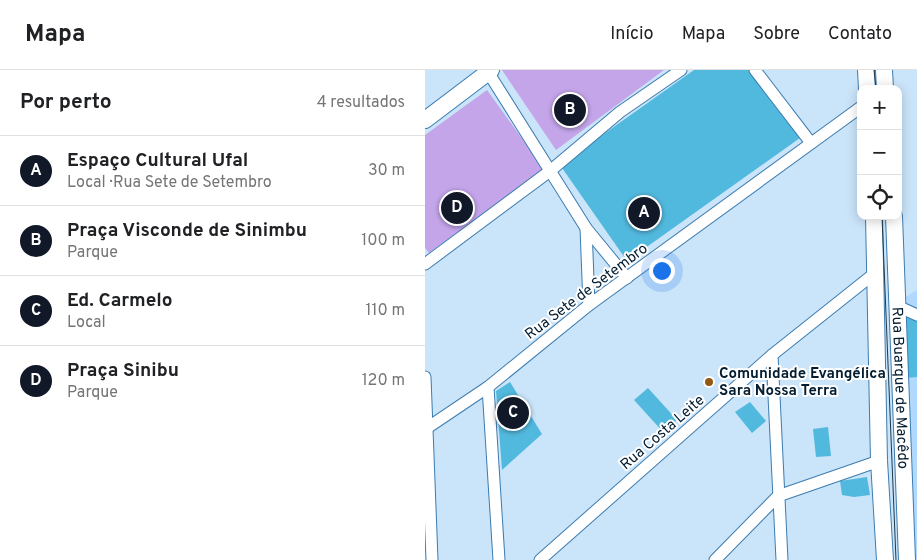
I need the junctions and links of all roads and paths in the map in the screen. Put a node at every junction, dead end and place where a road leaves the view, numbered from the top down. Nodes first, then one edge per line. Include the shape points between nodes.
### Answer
1 (681, 70) edge
2 (755, 70) edge
3 (866, 70) edge
4 (884, 70) edge
5 (489, 71) edge
6 (867, 85) edge
7 (885, 85) edge
8 (857, 110) edge
9 (425, 120) edge
10 (811, 143) junction
11 (550, 171) junction
12 (874, 220) edge
13 (893, 220) edge
14 (586, 228) junction
15 (425, 264) edge
16 (875, 273) junction
17 (627, 278) junction
18 (589, 305) junction
19 (897, 306) junction
20 (917, 315) edge
21 (772, 355) junction
22 (425, 377) edge
23 (488, 386) junction
24 (427, 428) junction
25 (879, 461) junction
26 (778, 496) junction
27 (431, 560) edge
28 (499, 560) edge
29 (540, 560) edge
30 (715, 560) edge
31 (782, 560) edge
32 (885, 560) edge
33 (907, 560) edge

1 - 11 street via 620,112
2 - 10 street
3 - 6 street
4 - 7 street
5 - 9 street
5 - 11 street
8 - 10 street, Rua Sete de Setembro
10 - 17 street, Rua Sete de Setembro
11 - 14 street
11 - 15 street
12 - 16 street, Rua Buarque de Macêdo
13 - 19 street, Rua Buarque de Macêdo
14 - 17 street
14 - 18 street
16 - 21 street, Rua Costa Leite
16 - 25 street, Rua Buarque de Macêdo
17 - 18 street, Rua Sete de Setembro
18 - 23 street, Rua Sete de Setembro
19 - 20 street
19 - 33 street, Rua Buarque de Macêdo
21 - 26 street
21 - 29 street, Rua Costa Leite
22 - 24 street
23 - 24 street, Rua Sete de Setembro
23 - 28 street
24 - 27 street
25 - 26 street
25 - 32 street, Rua Buarque de Macêdo
26 - 30 street
26 - 31 street

